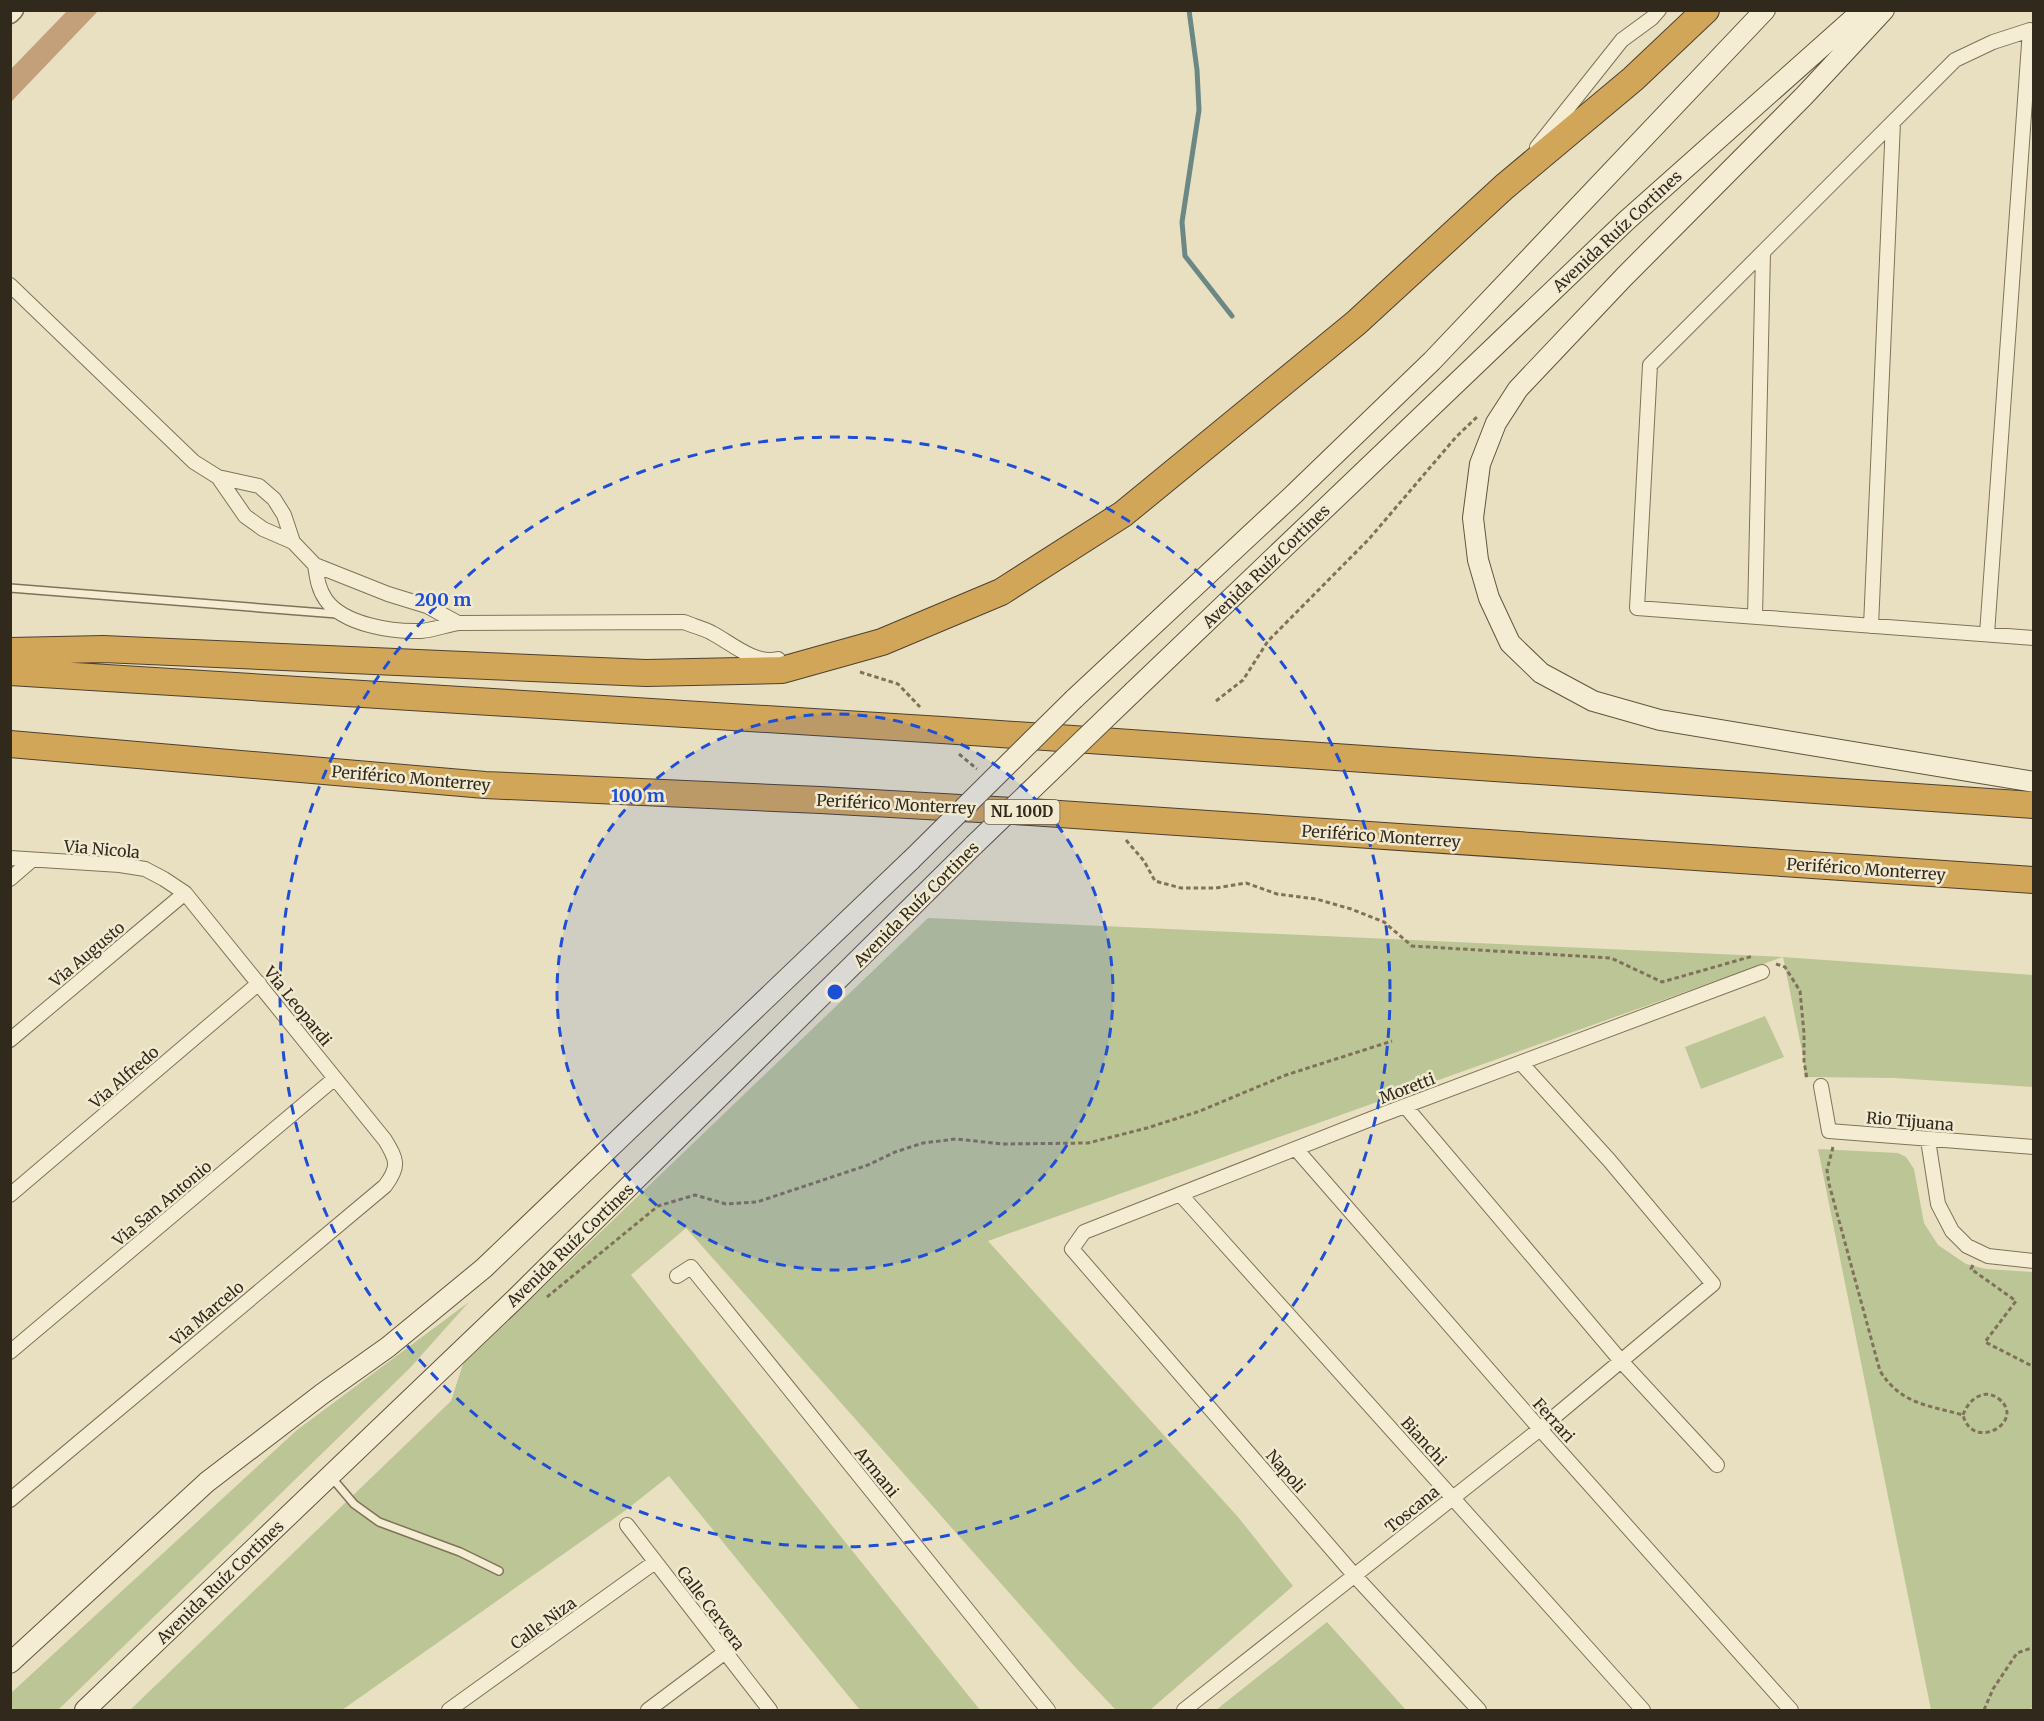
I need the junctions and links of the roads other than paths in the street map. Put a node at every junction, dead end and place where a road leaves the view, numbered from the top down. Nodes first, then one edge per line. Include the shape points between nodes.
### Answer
1 (14, 10) edge
2 (1659, 10) edge
3 (1706, 10) edge
4 (1765, 10) edge
5 (1863, 10) edge
6 (1884, 10) edge
7 (10, 14) edge
8 (2032, 31) edge
9 (1893, 122) junction
10 (1504, 187) junction
11 (1763, 252) junction
12 (10, 285) edge
13 (1356, 323) junction
14 (218, 477) junction
15 (293, 542) junction
16 (315, 565) junction
17 (10, 588) edge
18 (342, 614) junction
19 (1755, 617) junction
20 (458, 623) junction
21 (1871, 626) junction
22 (1987, 634) junction
23 (2034, 638) edge
24 (10, 651) edge
25 (10, 672) edge
26 (10, 744) edge
27 (2034, 783) edge
28 (2034, 805) edge
29 (10, 858) edge
30 (32, 860) junction
31 (10, 879) edge
32 (2034, 880) edge
33 (185, 893) junction
34 (1762, 972) dead end
35 (259, 983) junction
36 (10, 1040) edge
37 (1521, 1063) junction
38 (334, 1079) junction
39 (1821, 1086) road end
40 (1405, 1106) junction
41 (385, 1140) joint
42 (1928, 1140) junction
43 (2034, 1147) edge
44 (1296, 1149) junction
45 (1179, 1194) junction
46 (10, 1195) edge
47 (1072, 1249) joint
48 (2034, 1260) edge
49 (677, 1276) dead end
50 (10, 1352) edge
51 (1621, 1361) junction
52 (1540, 1429) junction
53 (1717, 1465) dead end
54 (330, 1476) junction
55 (1453, 1497) junction
56 (10, 1500) edge
57 (627, 1525) dead end
58 (656, 1562) junction
59 (499, 1571) dead end
60 (1355, 1576) junction
61 (724, 1653) junction
62 (10, 1663) edge
63 (85, 1710) edge
64 (449, 1710) edge
65 (648, 1710) edge
66 (770, 1710) edge
67 (1048, 1710) edge
68 (1184, 1710) edge
69 (1479, 1710) edge
70 (1643, 1710) edge
71 (1791, 1710) edge

1 - 7 street
2 - 10 street via 1622,40
3 - 10 highway via 1633,79
4 - 62 main road, Avenida Ruíz Cortines, bridge via 1432,361 1074,699 484,1268 388,1347 207,1482
5 - 54 main road, Avenida Ruíz Cortines, bridge via 1626,221 1134,691
6 - 27 main road via 1518,389 1496,423 1480,464 1473,518 1478,560 1489,598 1510,643 1541,673 1593,701 1660,720
8 - 9 street via 1993,42 1955,60
8 - 22 street
9 - 11 street
9 - 21 street
10 - 13 highway
11 - 19 street
11 - 19 street via 1650,365 1637,608
12 - 14 street via 194,462
13 - 20 street via 1047,560 906,627 770,661 684,622
13 - 24 highway via 1123,514 1000,592 882,642 782,670 646,674 103,649
14 - 15 street via 245,516
14 - 15 street via 259,486 274,499
15 - 16 street
16 - 18 street via 318,586 327,602
16 - 20 street via 427,606
17 - 18 lane
18 - 20 street via 383,629 422,631
19 - 21 street
21 - 22 street
22 - 23 street
25 - 28 highway via 974,732
26 - 32 highway, Periférico Monterrey / NL 100D via 485,785 1007,811
29 - 30 street, Via Nicola
30 - 31 street
30 - 33 street, Via Nicola via 145,869
33 - 35 street, Via Leopardi
33 - 36 street, Via Augusto
34 - 37 street, Moretti
35 - 38 street, Via Leopardi
35 - 46 street, Via Alfredo
37 - 40 street, Moretti
37 - 51 street, Toscana via 1713,1284
38 - 41 street, Via Leopardi
38 - 50 street, Via San Antonio
39 - 42 street, Rio Tijuana via 1829,1131
40 - 44 street, Moretti
40 - 51 street
41 - 56 street, Via Marcelo via 395,1157 396,1168 385,1186
42 - 43 street, Rio Tijuana
42 - 48 street via 1938,1204 1952,1231 1967,1246 1988,1256
44 - 45 street, Moretti
44 - 52 street, Ferrari
45 - 47 street, Moretti via 1084,1232
45 - 55 street, Bianchi
47 - 60 street, Napoli
49 - 67 street, Armani via 691,1267
51 - 52 street, Toscana
51 - 53 street
52 - 55 street, Toscana
52 - 71 street, Ferrari
54 - 59 lane via 354,1504 379,1522
54 - 63 main road, Avenida Ruíz Cortines
55 - 60 street, Toscana
55 - 70 street, Bianchi
57 - 58 street, Calle Cervera
58 - 61 street, Calle Cervera
58 - 64 street, Calle Niza
60 - 68 street, Toscana
60 - 69 street, Napoli
61 - 65 street
61 - 66 street, Calle Cervera

